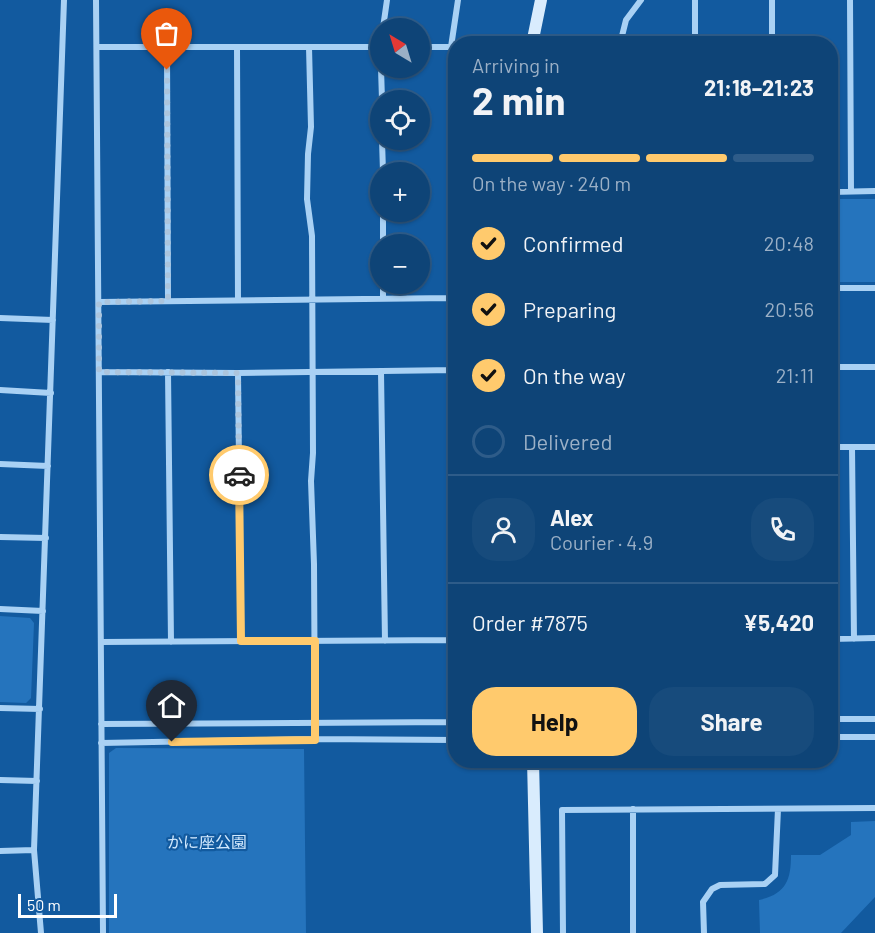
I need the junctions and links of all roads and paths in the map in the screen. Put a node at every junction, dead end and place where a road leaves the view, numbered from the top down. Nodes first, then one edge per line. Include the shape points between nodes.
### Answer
1 (64, 0) edge
2 (96, 0) edge
3 (387, 0) edge
4 (458, 0) edge
5 (542, 0) edge
6 (641, 0) edge
7 (695, 0) edge
8 (772, 0) edge
9 (850, 0) edge
10 (384, 18) edge
11 (453, 36) edge
12 (534, 36) edge
13 (622, 36) edge
14 (695, 36) edge
15 (772, 36) edge
16 (370, 46) edge
17 (97, 47) junction
18 (167, 47) junction
19 (237, 47) junction
20 (309, 47) junction
21 (430, 47) edge
22 (448, 47) edge
23 (851, 191) junction
24 (875, 191) edge
25 (838, 192) edge
26 (838, 288) edge
27 (875, 288) edge
28 (383, 294) edge
29 (448, 298) edge
30 (383, 299) junction
31 (238, 300) junction
32 (311, 300) junction
33 (168, 301) junction
34 (99, 302) junction
35 (0, 318) edge
36 (53, 320) junction
37 (838, 367) edge
38 (875, 367) edge
39 (448, 370) edge
40 (99, 372) junction
41 (168, 372) junction
42 (312, 372) junction
43 (381, 372) junction
44 (238, 373) junction
45 (0, 390) edge
46 (51, 393) junction
47 (838, 447) edge
48 (852, 447) junction
49 (875, 447) edge
50 (0, 464) edge
51 (48, 466) junction
52 (0, 537) edge
53 (46, 538) junction
54 (0, 609) edge
55 (43, 610) junction
56 (875, 638) edge
57 (838, 639) edge
58 (854, 639) junction
59 (448, 640) edge
60 (241, 641) junction
61 (315, 641) junction
62 (385, 641) junction
63 (101, 642) junction
64 (171, 642) junction
65 (0, 708) edge
66 (40, 710) junction
67 (838, 719) edge
68 (875, 719) edge
69 (448, 722) edge
70 (314, 723) junction
71 (101, 724) junction
72 (838, 737) edge
73 (875, 737) edge
74 (315, 740) junction
75 (448, 740) edge
76 (101, 743) junction
77 (533, 768) edge
78 (0, 780) edge
79 (37, 781) junction
80 (875, 808) edge
81 (633, 809) junction
82 (778, 809) junction
83 (34, 850) junction
84 (0, 851) edge
85 (41, 933) edge
86 (103, 933) edge
87 (537, 933) edge
88 (563, 933) edge
89 (633, 933) edge
90 (704, 933) edge

1 - 36 street
2 - 17 street
3 - 10 street
4 - 11 street
5 - 12 street
6 - 13 street via 626,20
7 - 14 street
8 - 15 street
9 - 23 street
16 - 20 street
17 - 18 street
17 - 34 street
18 - 19 street
18 - 33 street
19 - 20 street
19 - 31 street
20 - 32 street via 311,127 307,199 312,236
21 - 22 street
23 - 24 street
23 - 25 street
26 - 27 street
28 - 30 street
29 - 30 street
30 - 32 street
31 - 32 street
31 - 33 street
32 - 42 street
33 - 34 street
34 - 40 street
35 - 36 street
36 - 46 street
37 - 38 street
39 - 43 street
40 - 41 street
40 - 63 street
41 - 44 street
41 - 64 street
42 - 43 street
42 - 44 street
42 - 61 street
43 - 62 street
44 - 60 street
45 - 46 street
46 - 51 street
47 - 48 street
48 - 49 street
48 - 58 street
50 - 51 street
51 - 53 street
52 - 53 street
53 - 55 street
54 - 55 street
55 - 66 street
56 - 58 street
57 - 58 street
59 - 62 street
60 - 61 street
60 - 64 street
61 - 62 street
61 - 70 street
63 - 64 street
63 - 71 street
65 - 66 street
66 - 79 street
67 - 68 street
69 - 70 street
70 - 71 street
70 - 74 street
71 - 76 street
72 - 73 street
74 - 75 street
74 - 76 street
76 - 86 street
77 - 87 street
78 - 79 street
79 - 83 street
80 - 82 street
81 - 82 street
81 - 88 street via 562,810
81 - 89 street
82 - 90 street via 775,875 765,884 720,885 712,889 703,902
83 - 84 street
83 - 85 street

